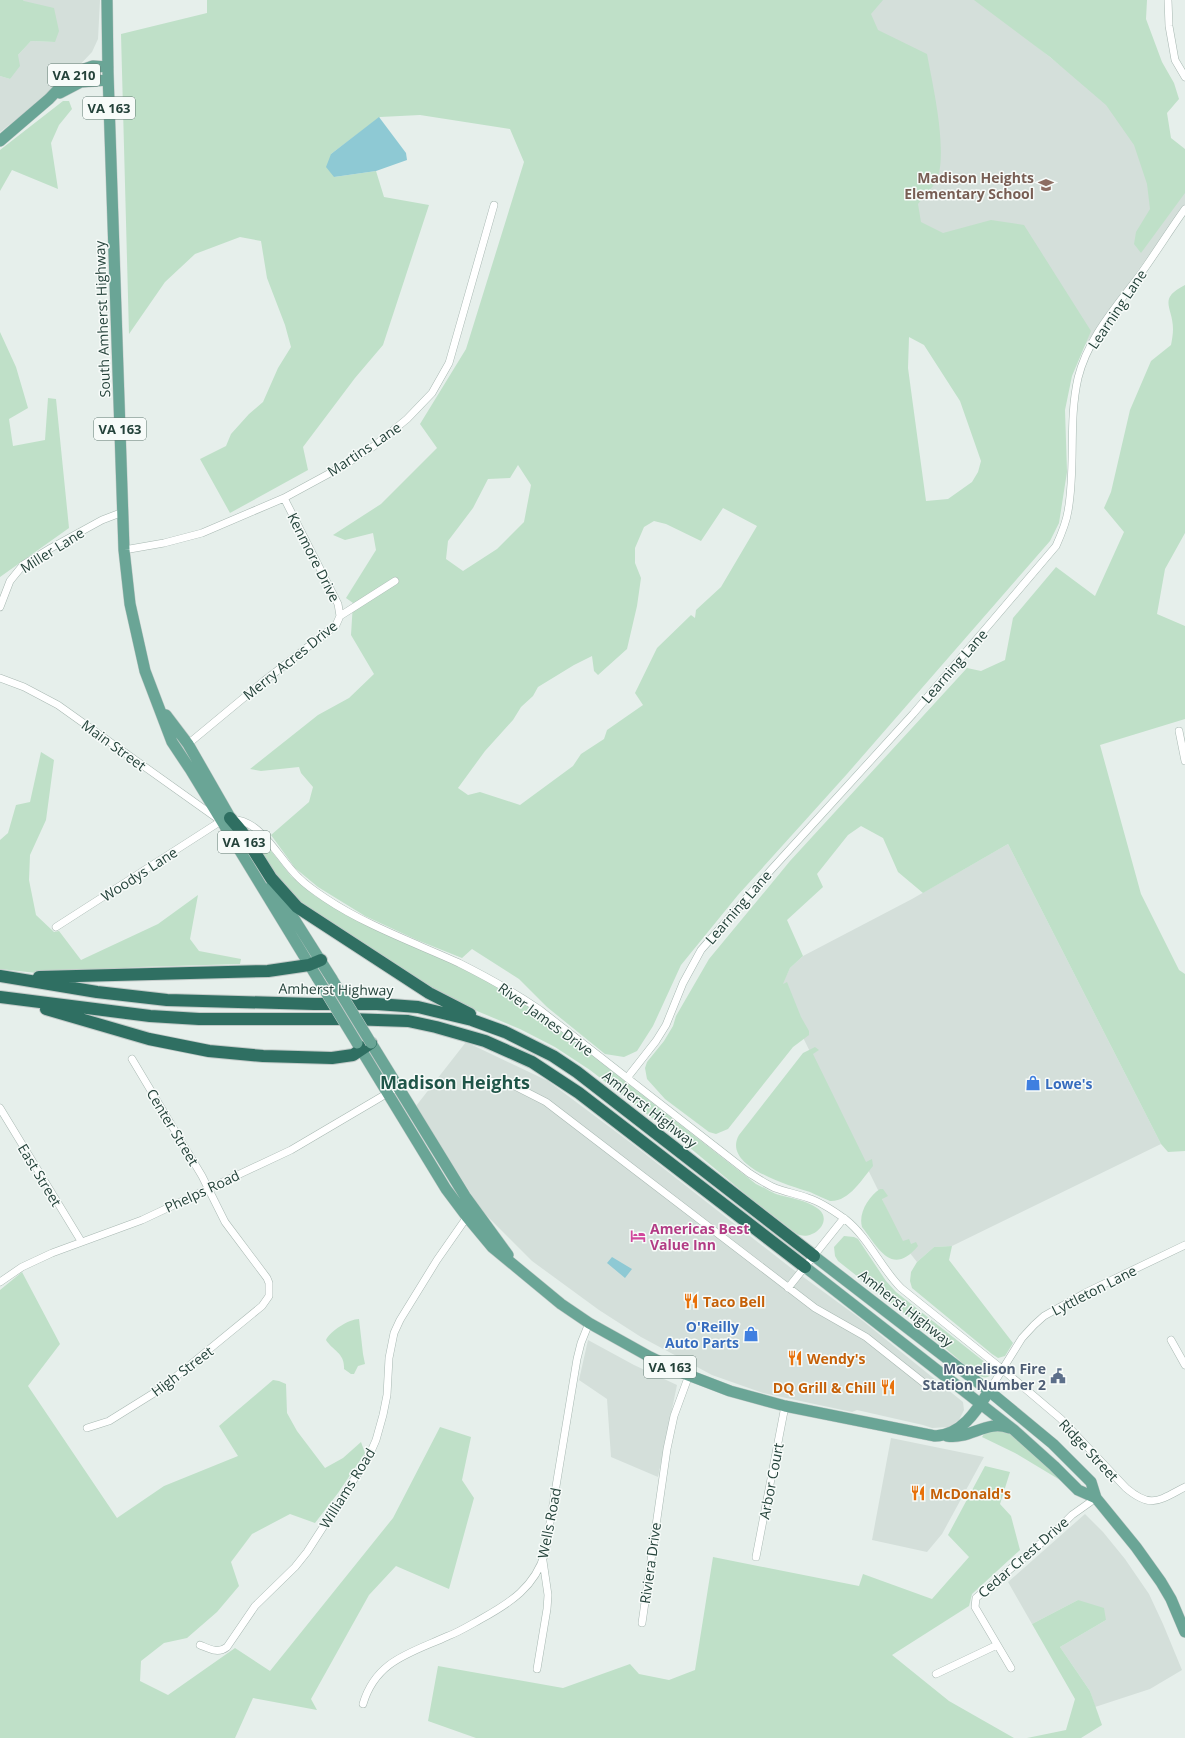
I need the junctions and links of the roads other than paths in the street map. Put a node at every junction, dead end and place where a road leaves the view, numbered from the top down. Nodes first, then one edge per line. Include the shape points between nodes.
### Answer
1 (107, 0) edge
2 (1168, 0) edge
3 (108, 67) junction
4 (1185, 77) edge
5 (108, 80) junction
6 (49, 99) junction
7 (0, 141) edge
8 (494, 205) dead end
9 (1185, 209) edge
10 (284, 498) junction
11 (122, 512) junction
12 (124, 550) junction
13 (395, 581) dead end
14 (0, 607) edge
15 (340, 616) junction
16 (0, 678) edge
17 (158, 705) junction
18 (1179, 731) dead end
19 (188, 744) junction
20 (1185, 762) edge
21 (226, 820) junction
22 (56, 927) dead end
23 (321, 960) junction
24 (309, 965) junction
25 (0, 975) edge
26 (0, 998) edge
27 (505, 1032) junction
28 (372, 1043) junction
29 (359, 1047) junction
30 (132, 1059) dead end
31 (627, 1078) junction
32 (490, 1081) dead end
33 (398, 1087) junction
34 (387, 1093) junction
35 (0, 1108) edge
36 (208, 1188) junction
37 (467, 1217) junction
38 (844, 1218) junction
39 (81, 1241) junction
40 (1185, 1245) edge
41 (814, 1256) junction
42 (805, 1268) junction
43 (517, 1269) junction
44 (0, 1282) edge
45 (788, 1288) junction
46 (268, 1299) joint
47 (589, 1323) junction
48 (1171, 1340) dead end
49 (1185, 1365) edge
50 (1002, 1369) junction
51 (689, 1375) junction
52 (924, 1383) dead end
53 (988, 1391) junction
54 (981, 1404) junction
55 (785, 1406) junction
56 (87, 1428) dead end
57 (1014, 1430) junction
58 (943, 1436) junction
59 (1185, 1488) edge
60 (1096, 1498) junction
61 (756, 1557) dead end
62 (543, 1561) junction
63 (642, 1623) dead end
64 (1185, 1632) edge
65 (200, 1645) dead end
66 (997, 1645) junction
67 (1011, 1668) dead end
68 (537, 1669) dead end
69 (936, 1674) dead end
70 (363, 1704) dead end

1 - 3 main road, South Amherst Highway / VA 163
2 - 4 street via 1169,26 1175,60
3 - 5 main road, South Amherst Highway / VA 163
3 - 6 main road, VA 210 via 92,66 79,71
5 - 6 main road, VA 210 via 81,82
5 - 11 main road, South Amherst Highway / VA 163
6 - 7 main road, VA 210
8 - 10 street, Martins Lane via 449,364 432,393 407,419 374,446
9 - 31 street, Learning Lane via 1101,328 1083,362 1073,406 1068,511 1064,529 1056,546 913,714 700,950 666,1025
10 - 12 street, Martins Lane via 202,533
10 - 15 street, Kenmore Drive via 338,604
11 - 12 main road, South Amherst Highway / VA 163
11 - 14 street, Miller Lane via 95,524 23,565 10,581
12 - 17 main road, South Amherst Highway / VA 163 via 126,579 136,635 145,671
13 - 15 street, Merry Acres Drive
15 - 19 street, Merry Acres Drive via 336,626 269,676
16 - 21 street, Main Street via 58,705
17 - 19 main road, South Amherst Highway / VA 163
17 - 21 main road, South Amherst Highway / VA 163 via 172,742
18 - 20 street
19 - 21 main road, South Amherst Highway / VA 163
21 - 22 street, Woodys Lane
21 - 23 main road, South Amherst Highway / VA 163
21 - 24 main road, South Amherst Highway / VA 163
21 - 27 highway via 242,832 271,878 297,906 428,992
21 - 31 street, River James Drive via 251,824 257,828 299,878 328,900 374,925 480,974 517,995
23 - 24 highway
23 - 28 main road, South Amherst Highway / VA 163, bridge
24 - 25 highway via 268,971 46,978
24 - 29 main road, South Amherst Highway / VA 163, bridge
25 - 27 highway, Amherst Highway via 97,992 167,1000 418,1007 466,1018
26 - 29 highway via 156,1041 209,1051 332,1058 353,1055
26 - 42 highway, Amherst Highway via 171,1017 408,1022 485,1041 532,1062 579,1093
27 - 41 highway, Amherst Highway via 553,1056 577,1072
28 - 29 highway
28 - 33 main road, South Amherst Highway / VA 163
29 - 34 main road, South Amherst Highway / VA 163
30 - 36 street, Center Street
31 - 38 street, River James Drive via 762,1181 809,1198
32 - 45 street via 507,1082 546,1102
33 - 34 street, Phelps Road
33 - 43 main road, South Amherst Highway / VA 163 via 465,1196
34 - 36 street, Phelps Road via 290,1150
34 - 37 main road, South Amherst Highway / VA 163 via 446,1189
35 - 39 street, East Street
36 - 39 street, Phelps Road via 142,1220
36 - 46 street, Center Street via 225,1222 267,1278 270,1290
37 - 43 main road, South Amherst Highway / VA 163 via 492,1247
37 - 65 street, Williams Road via 437,1260 394,1333 383,1415 376,1440 361,1471 307,1552 255,1606 227,1647 215,1651
38 - 41 street
38 - 50 street, River James Drive via 861,1234 892,1280
39 - 44 street, Phelps Road via 22,1267
40 - 50 street, Lyttleton Lane via 1087,1292 1044,1316 1022,1338
41 - 42 street
41 - 53 main road, Amherst Highway
42 - 45 street
42 - 54 main road, Amherst Highway
43 - 47 main road, South Amherst Highway / VA 163
45 - 52 street via 815,1308 866,1338
46 - 56 street, High Street via 226,1337 162,1388 109,1421
47 - 51 main road, South Amherst Highway / VA 163 via 650,1358
47 - 62 street, Wells Road via 577,1359
48 - 49 street
50 - 53 street, Lyttleton Lane
50 - 59 street, Ridge Street via 1061,1420 1126,1488 1144,1501 1161,1500
51 - 55 main road, South Amherst Highway / VA 163
51 - 63 street, Riviera Drive via 670,1435
53 - 54 main road
53 - 60 main road, Amherst Highway via 1052,1444 1091,1482
54 - 57 main road, Amherst Highway
54 - 58 main road via 963,1425
55 - 58 main road, South Amherst Highway / VA 163
55 - 61 street, Arbor Court
57 - 58 main road, South Amherst Highway via 1002,1425 955,1438
57 - 60 main road, Amherst Highway via 1078,1490
60 - 64 main road via 1161,1582
60 - 66 street, Cedar Crest Drive via 1072,1515 976,1598 975,1607
62 - 68 street via 548,1595
62 - 70 street, Wells Road via 528,1586 514,1600 450,1636 397,1658 388,1665 374,1680
66 - 67 street, Cedar Crest Drive
66 - 69 street

